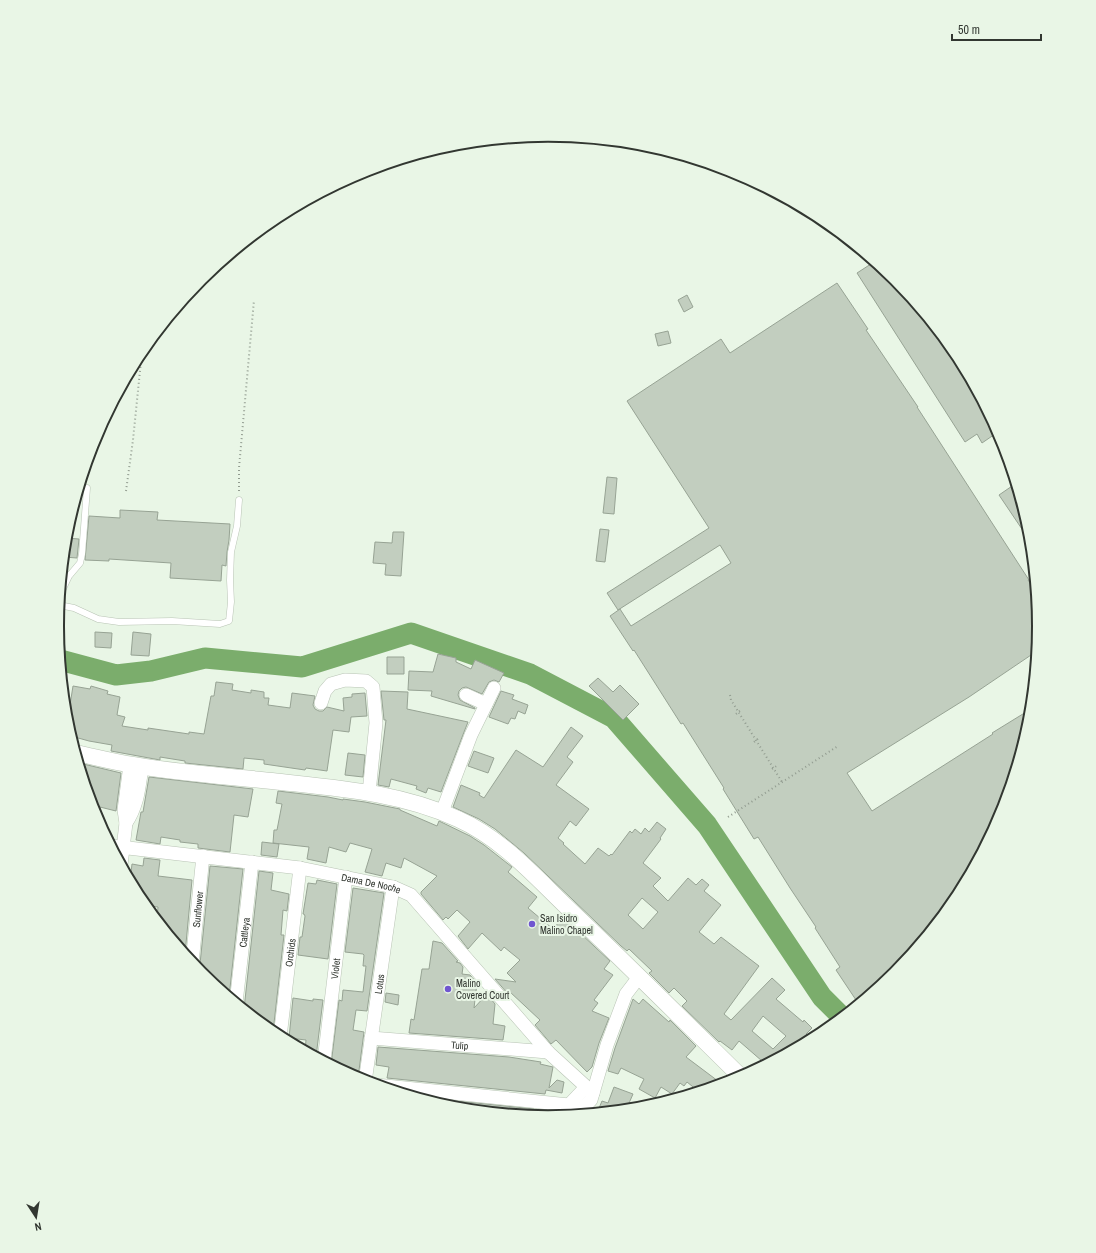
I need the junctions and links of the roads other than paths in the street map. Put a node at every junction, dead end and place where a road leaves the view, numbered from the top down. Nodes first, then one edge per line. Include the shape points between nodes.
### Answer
1 (87, 488) dead end
2 (239, 500) road end
3 (66, 582) edge
4 (65, 606) edge
5 (494, 688) dead end
6 (466, 695) dead end
7 (322, 703) dead end
8 (486, 704) junction
9 (81, 755) edge
10 (135, 773) junction
11 (369, 793) junction
12 (442, 812) junction
13 (117, 847) edge
14 (203, 856) junction
15 (252, 862) junction
16 (300, 868) junction
17 (346, 877) junction
18 (393, 887) junction
19 (193, 955) edge
20 (639, 976) junction
21 (237, 996) edge
22 (281, 1030) edge
23 (371, 1038) junction
24 (548, 1052) junction
25 (325, 1056) edge
26 (736, 1072) edge
27 (366, 1075) edge
28 (407, 1089) edge
29 (590, 1099) edge
30 (574, 1109) edge
31 (553, 1110) edge

1 - 3 lane via 82,554 80,563
2 - 4 lane via 231,552 232,602 229,621 220,624 172,621 119,622 98,620
5 - 8 street
6 - 8 street
7 - 11 street via 325,691 331,684 345,680 366,681 373,687 376,723
8 - 12 street
9 - 10 street
10 - 11 street via 172,771
10 - 13 street via 133,813 126,823
11 - 12 street via 404,800
12 - 20 street via 494,840
13 - 14 street, Dama De Noche
14 - 15 street, Dama De Noche
14 - 19 street, Sunflower
15 - 16 street, Dama De Noche
15 - 21 street, Cattleya
16 - 17 street, Dama De Noche
16 - 22 street, Orchids
17 - 18 street, Dama De Noche
17 - 25 street, Violet
18 - 23 street, Lotus
18 - 24 street, Dama De Noche via 411,895
20 - 26 street
20 - 29 street via 626,994
23 - 24 street, Tulip
23 - 27 street, Lotus
24 - 29 street, Dama De Noche
28 - 31 street
29 - 30 street

